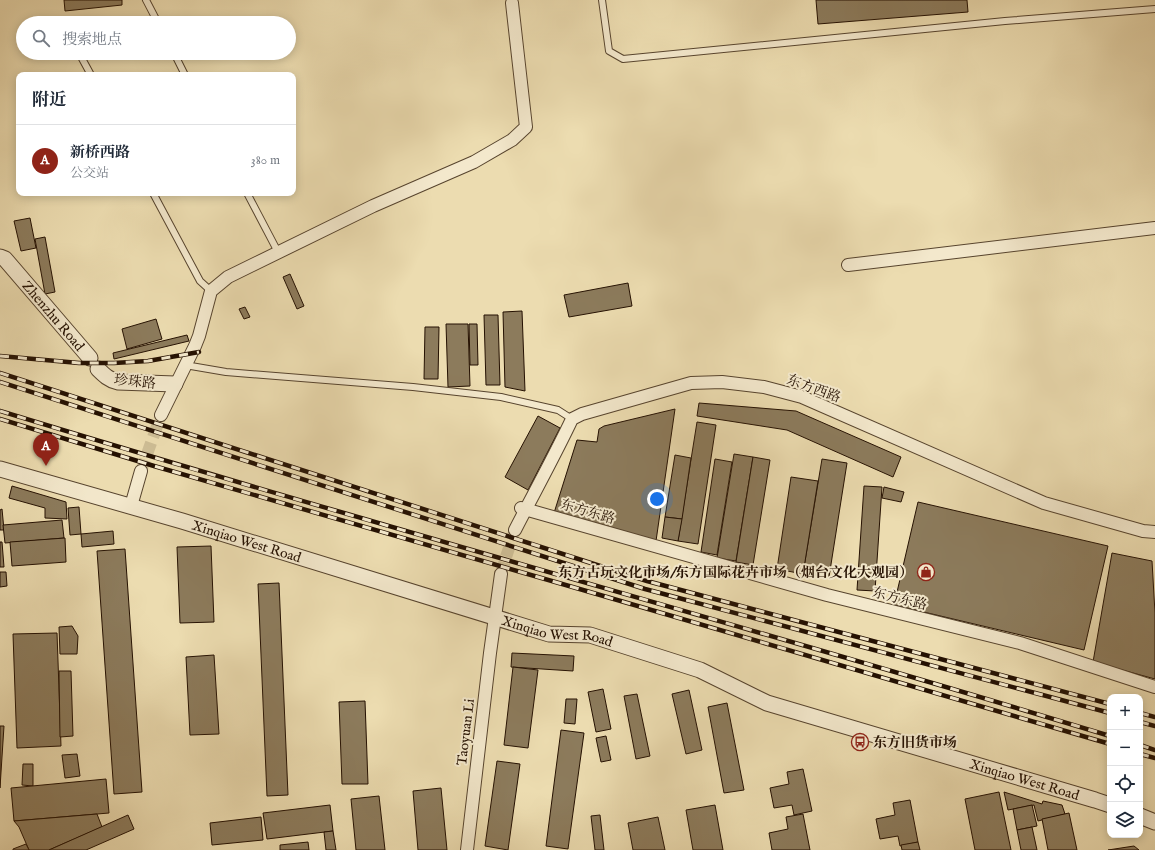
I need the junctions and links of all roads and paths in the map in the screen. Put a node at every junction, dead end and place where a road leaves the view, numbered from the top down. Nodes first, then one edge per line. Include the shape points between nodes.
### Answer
1 (146, 0) edge
2 (602, 0) edge
3 (512, 3) dead end
4 (1155, 9) edge
5 (154, 16) edge
6 (83, 60) edge
7 (178, 60) edge
8 (89, 72) edge
9 (184, 72) edge
10 (155, 196) edge
11 (249, 196) edge
12 (1155, 228) edge
13 (278, 252) junction
14 (0, 257) edge
15 (848, 265) dead end
16 (211, 291) junction
17 (94, 364) joint
18 (185, 365) junction
19 (176, 384) junction
20 (161, 415) tunnel mouth
21 (572, 419) junction
22 (0, 469) edge
23 (141, 471) tunnel mouth
24 (131, 506) junction
25 (523, 508) junction
26 (515, 530) tunnel mouth
27 (1155, 532) edge
28 (501, 574) tunnel mouth
29 (494, 617) junction
30 (1155, 687) edge
31 (1107, 805) edge
32 (1143, 817) edge
33 (1155, 822) edge
34 (466, 850) edge

1 - 5 lane
2 - 4 lane via 608,51 623,58
3 - 13 street via 526,127 512,140 474,162 372,206
6 - 8 lane
7 - 9 lane
10 - 16 lane via 200,281
11 - 13 lane
12 - 15 street
13 - 16 street via 228,276
14 - 17 street, Zhenzhu Road via 5,259
16 - 18 street via 199,336
17 - 19 street, 珍珠路 via 105,376 118,382
18 - 19 street
18 - 21 lane via 226,372 501,397 558,410
19 - 20 street
21 - 25 street
21 - 27 street, 东方西路 via 691,384 722,382 764,387 802,397 1044,503 1143,531
22 - 24 street, Xinqiao West Road
23 - 24 street
24 - 29 street, Xinqiao West Road
25 - 26 street
25 - 30 street, 东方东路 via 827,595 1020,643
28 - 29 street
29 - 31 street, Xinqiao West Road via 549,634 590,635 700,670 766,703
29 - 34 street, Taoyuan Li
32 - 33 street

